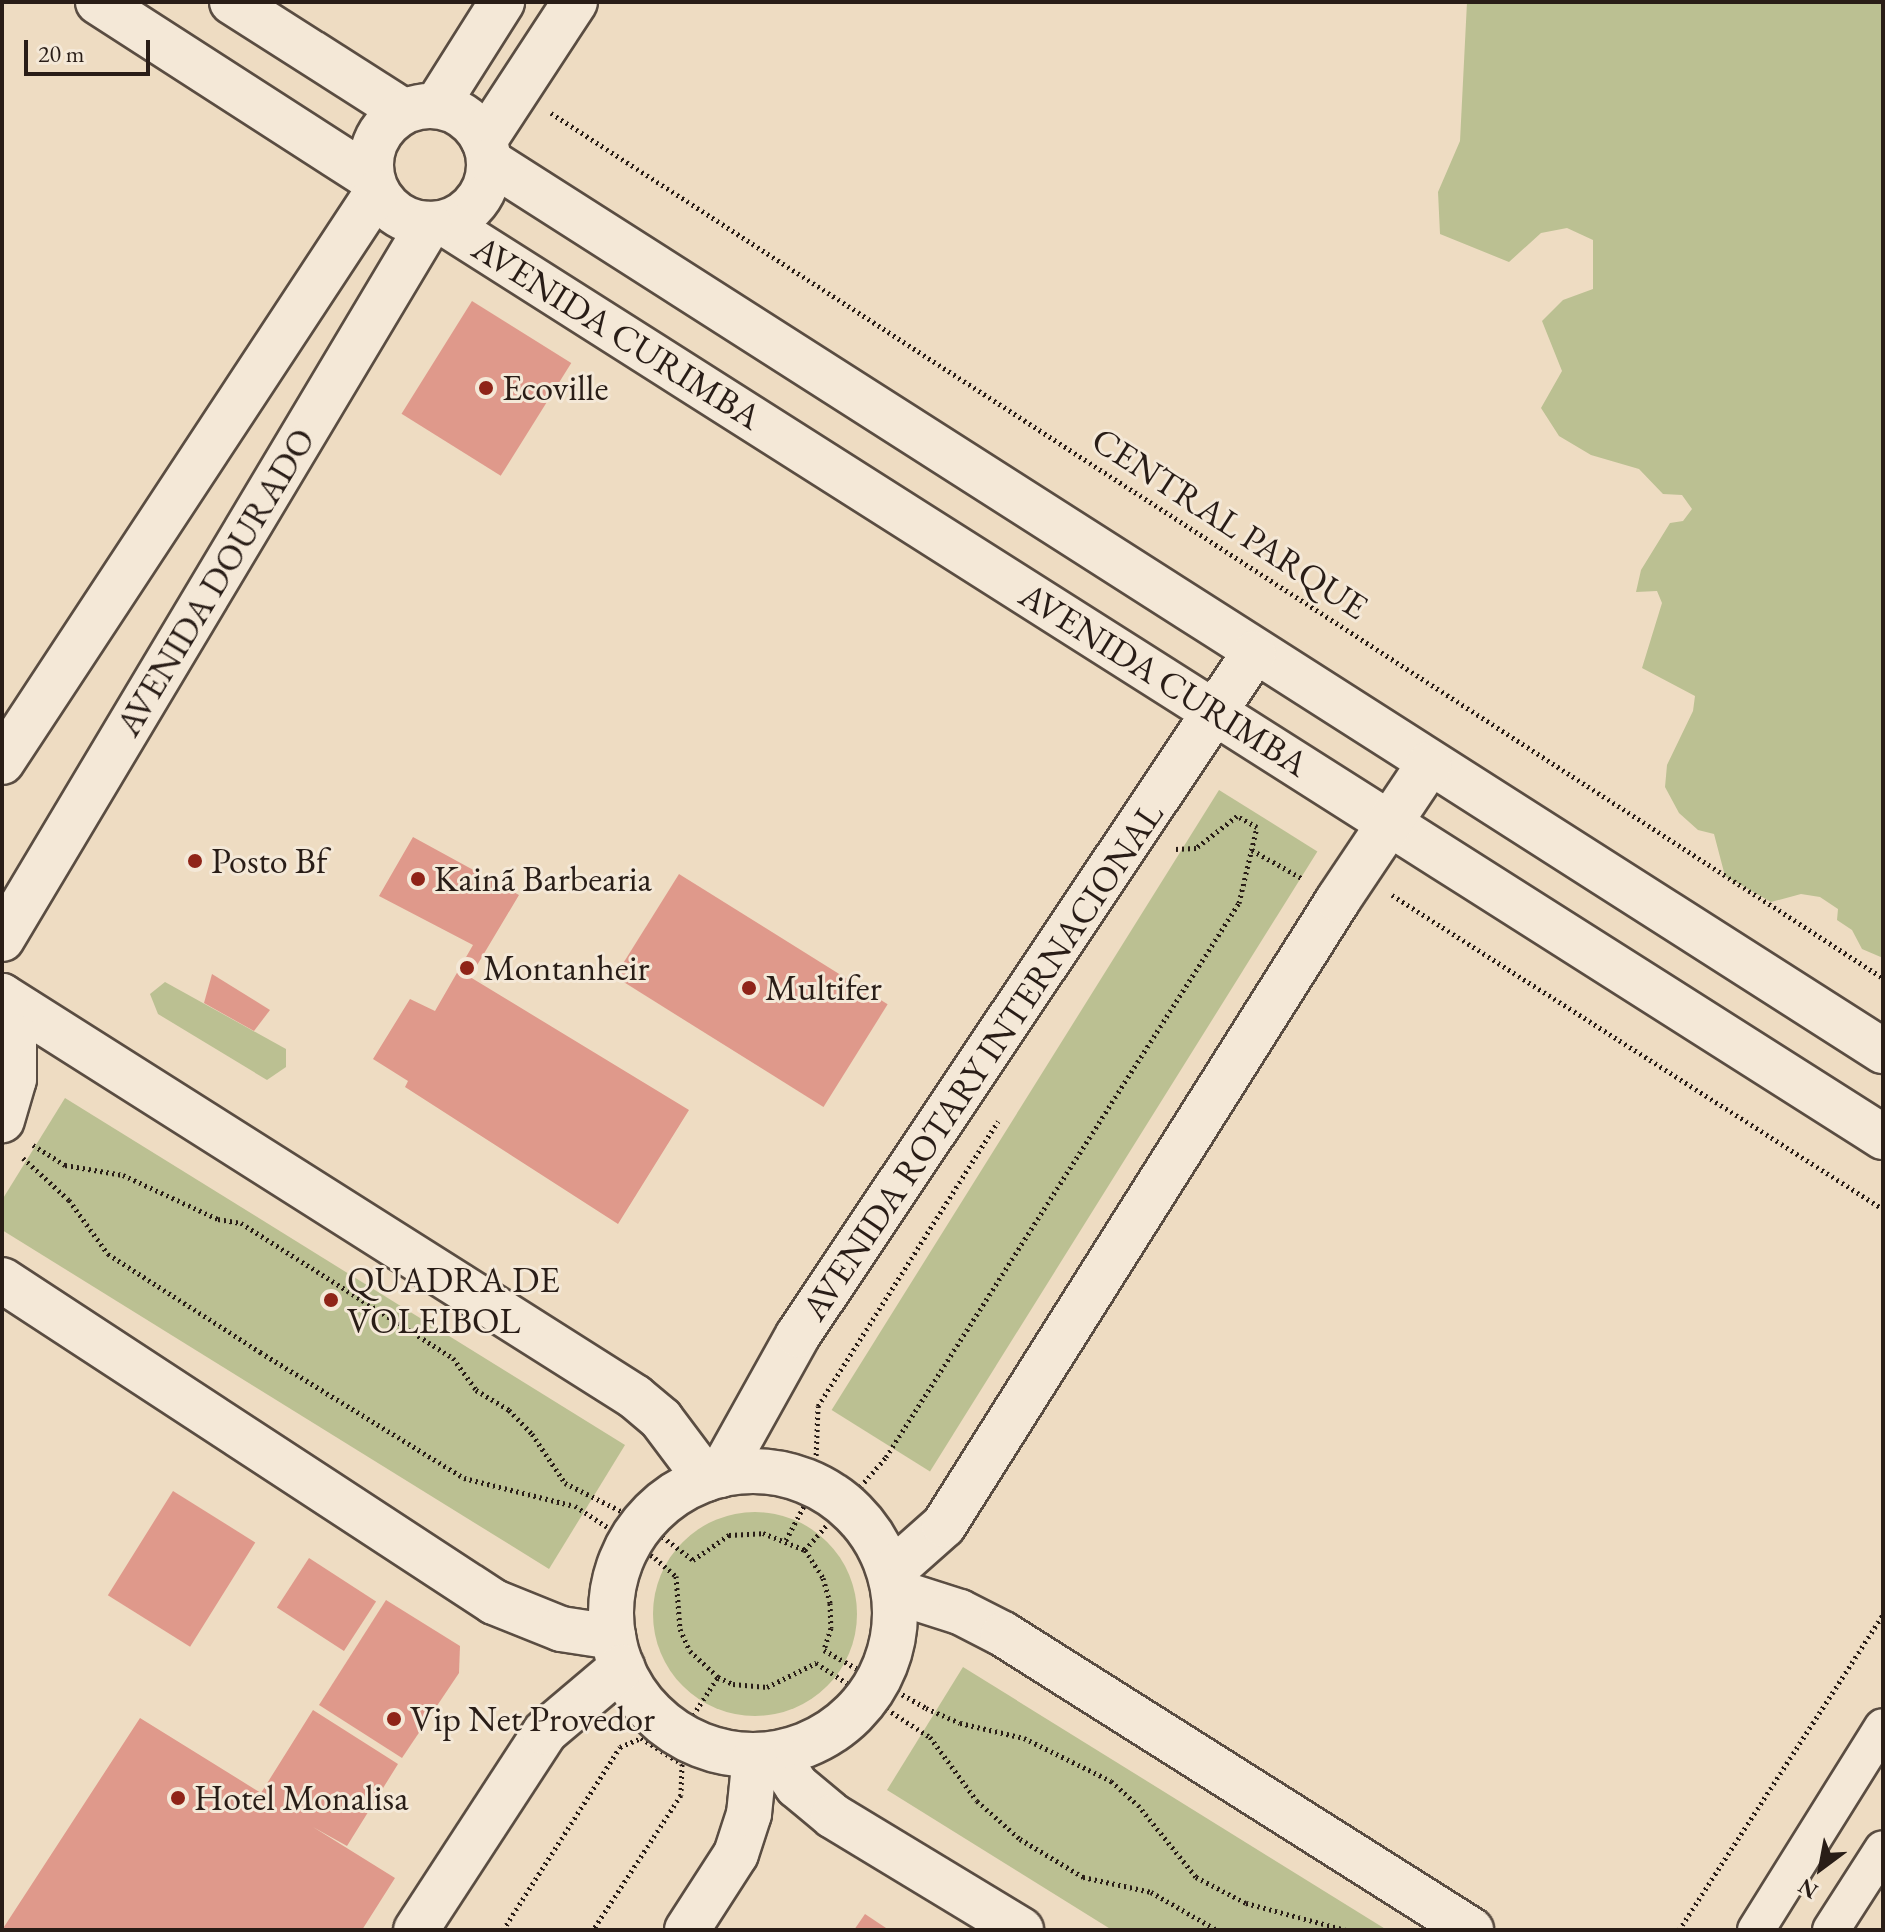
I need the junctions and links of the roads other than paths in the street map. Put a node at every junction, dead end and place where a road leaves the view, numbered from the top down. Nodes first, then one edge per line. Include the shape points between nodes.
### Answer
1 (98, 2) edge
2 (232, 2) edge
3 (502, 2) edge
4 (575, 2) edge
5 (420, 108) junction
6 (487, 151) junction
7 (374, 185) junction
8 (436, 224) junction
9 (1254, 653) junction
10 (1218, 712) junction
11 (2, 762) edge
12 (1429, 764) junction
13 (1391, 824) junction
14 (2, 939) edge
15 (2, 996) edge
16 (1883, 1051) edge
17 (12, 1137) edge
18 (1883, 1137) edge
19 (2, 1280) edge
20 (713, 1477) junction
21 (892, 1582) junction
22 (618, 1652) junction
23 (1883, 1727) edge
24 (766, 1755) junction
25 (1883, 1849) edge
26 (416, 1930) edge
27 (687, 1930) edge
28 (1021, 1930) edge
29 (1471, 1930) edge
30 (1756, 1930) edge
31 (1831, 1930) edge

1 - 7 street
2 - 5 street
3 - 5 street
4 - 6 street
5 - 6 street via 465,116
5 - 7 street via 376,139
6 - 8 street via 479,200
6 - 9 street, AVENIDA CURIMBA
7 - 8 street via 398,216
7 - 11 street, AVENIDA DOURADO
8 - 10 street, AVENIDA CURIMBA
8 - 14 street, AVENIDA DOURADO
9 - 10 street, AVENIDA ROTARY INTERNACIONAL
9 - 12 street, AVENIDA CURIMBA
10 - 13 street, AVENIDA CURIMBA
10 - 20 street, AVENIDA ROTARY INTERNACIONAL via 798,1335
12 - 13 street
12 - 16 street, AVENIDA CURIMBA
13 - 18 street, AVENIDA CURIMBA
13 - 21 street via 944,1525
15 - 17 street via 14,1036
15 - 20 street via 635,1397
19 - 22 street via 494,1602
20 - 21 street via 752,1471 828,1494 871,1534
20 - 22 street via 661,1504 636,1534 616,1574
21 - 24 street via 896,1622 874,1689 843,1724 812,1743
21 - 29 street via 1003,1634
22 - 24 street via 670,1743
22 - 26 street via 545,1732
23 - 30 street
24 - 27 street via 736,1854
24 - 28 street via 833,1816
25 - 31 street

